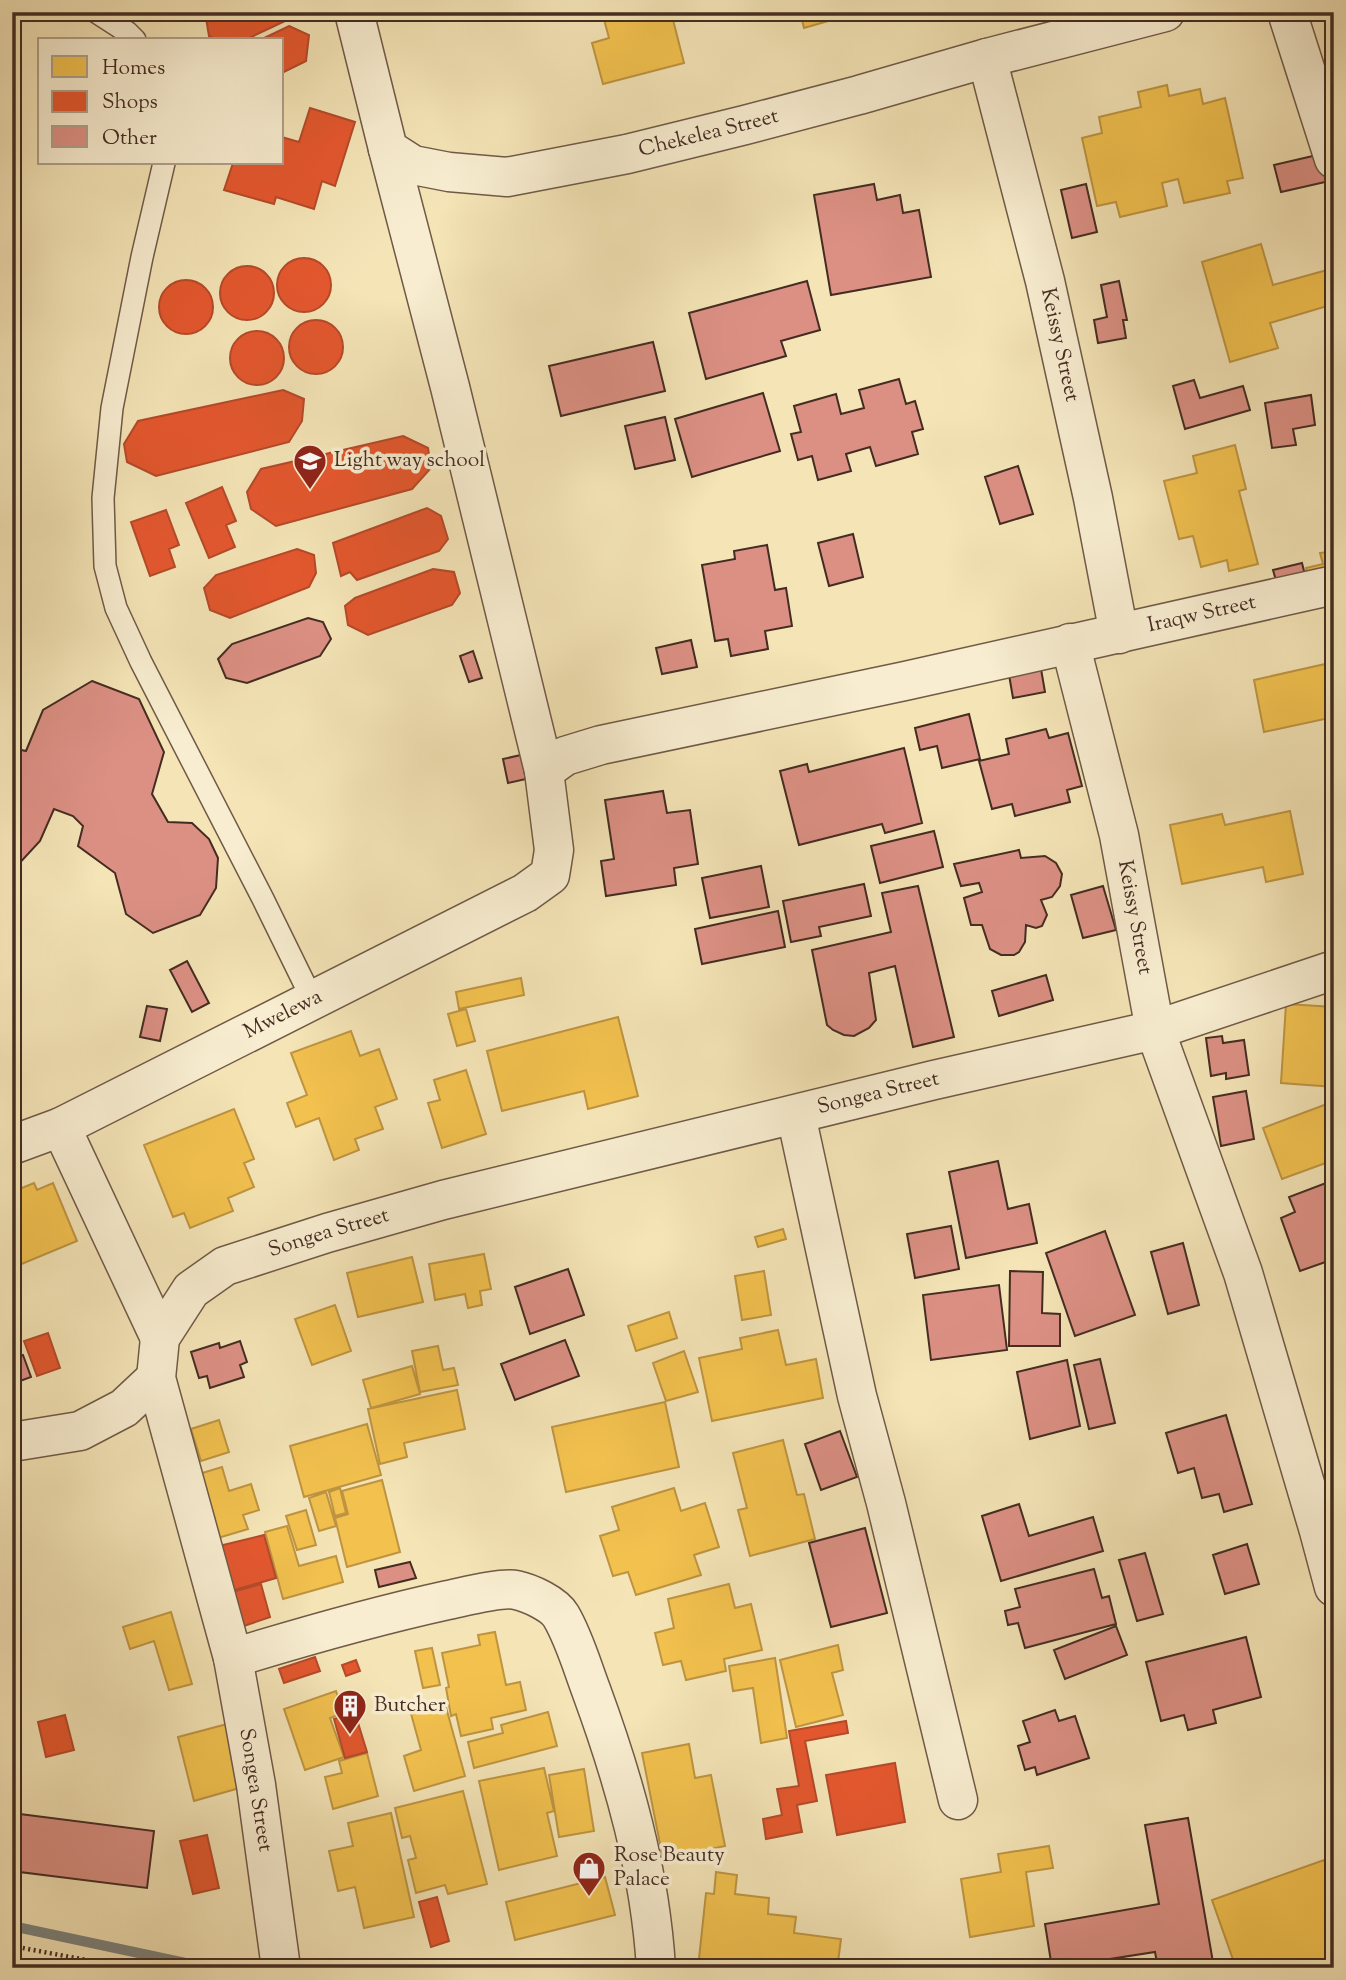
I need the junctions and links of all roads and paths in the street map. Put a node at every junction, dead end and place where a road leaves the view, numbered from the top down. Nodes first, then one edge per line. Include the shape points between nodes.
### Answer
1 (96, 12) edge
2 (354, 12) edge
3 (1287, 12) edge
4 (1160, 13) edge
5 (133, 38) edge
6 (987, 58) junction
7 (388, 149) junction
8 (1334, 159) edge
9 (164, 164) edge
10 (1334, 585) edge
11 (1119, 634) junction
12 (1070, 643) junction
13 (544, 771) junction
14 (1334, 970) edge
15 (312, 999) junction
16 (1155, 1030) junction
17 (796, 1115) junction
18 (61, 1127) junction
19 (12, 1145) edge
20 (160, 1338) junction
21 (156, 1378) junction
22 (12, 1443) edge
23 (1334, 1587) edge
24 (233, 1658) junction
25 (958, 1800) dead end
26 (12, 1946) edge
27 (129, 1968) edge
28 (281, 1968) edge
29 (656, 1968) edge

1 - 5 lane
2 - 7 street
3 - 8 street
4 - 6 street, Chekelea Street
6 - 7 street, Chekelea Street via 627,154 507,177 413,165
6 - 11 street, Keissy Street via 1045,281
7 - 13 street
9 - 15 lane via 112,408 103,498 104,566 116,608 141,662
10 - 11 street, Iraqw Street
11 - 12 street, Iraqw Street
12 - 13 street, Iraqw Street via 601,745 565,756
12 - 16 street, Keissy Street via 1119,835
13 - 15 street, Mwelewa via 554,850 551,875 525,893
14 - 16 street, Songea Street
15 - 18 street, Mwelewa
16 - 17 street, Songea Street
16 - 23 street, Keissy Street via 1243,1273
17 - 20 street, Songea Street via 443,1200 225,1265 191,1290
17 - 25 street via 858,1396
18 - 19 street, Mwelewa
18 - 20 street
20 - 21 street, Songea Street
21 - 22 street via 124,1408 80,1431
21 - 24 street, Songea Street
24 - 28 street, Songea Street
24 - 29 street via 360,1620 514,1589 538,1598 560,1614 612,1746 631,1814 644,1866
26 - 27 path

